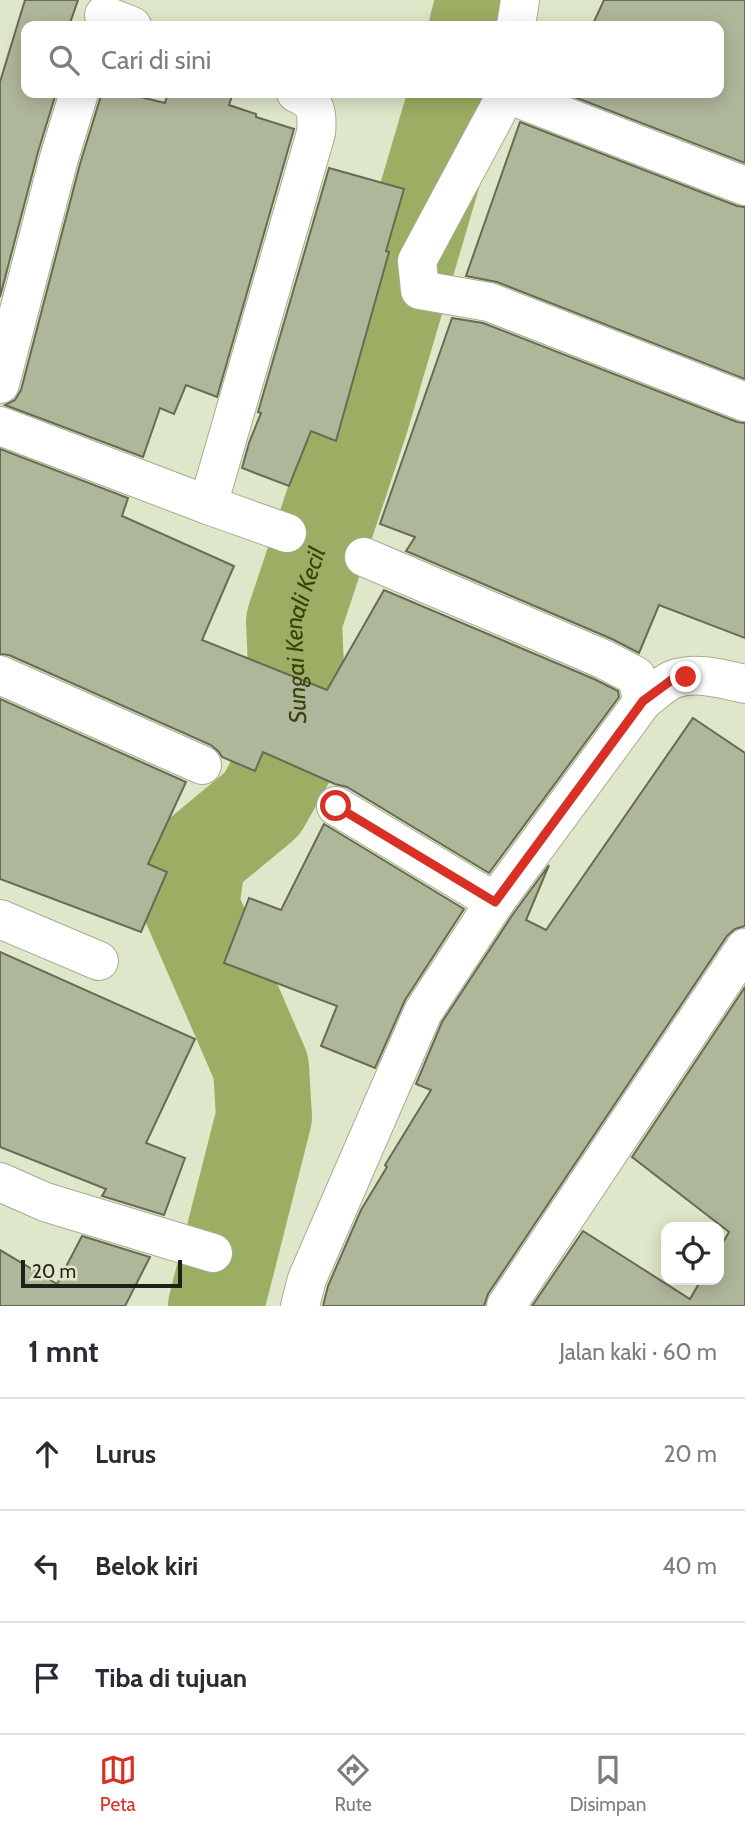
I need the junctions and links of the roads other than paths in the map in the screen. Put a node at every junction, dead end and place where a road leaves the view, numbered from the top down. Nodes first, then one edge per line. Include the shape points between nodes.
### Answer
1 (520, 0) edge
2 (517, 21) edge
3 (77, 98) edge
4 (307, 98) edge
5 (504, 98) edge
6 (520, 98) edge
7 (745, 186) edge
8 (0, 384) edge
9 (745, 402) edge
10 (0, 426) edge
11 (208, 505) junction
12 (287, 533) dead end
13 (364, 557) dead end
14 (0, 675) edge
15 (745, 684) edge
16 (643, 701) junction
17 (202, 765) dead end
18 (336, 806) dead end
19 (495, 902) junction
20 (0, 919) edge
21 (745, 948) edge
22 (99, 961) dead end
23 (0, 1182) edge
24 (213, 1253) dead end
25 (300, 1306) edge
26 (506, 1306) edge

1 - 2 street
3 - 8 street
4 - 11 street via 316,114 316,133
5 - 9 street via 417,261 420,290 489,302
6 - 7 street
10 - 11 street
11 - 12 street
13 - 16 street via 636,676
14 - 17 street
15 - 16 street via 700,676 673,679
16 - 19 street
18 - 19 street
19 - 25 street via 423,1012 306,1279
20 - 22 street
21 - 26 street
23 - 24 street via 45,1202

